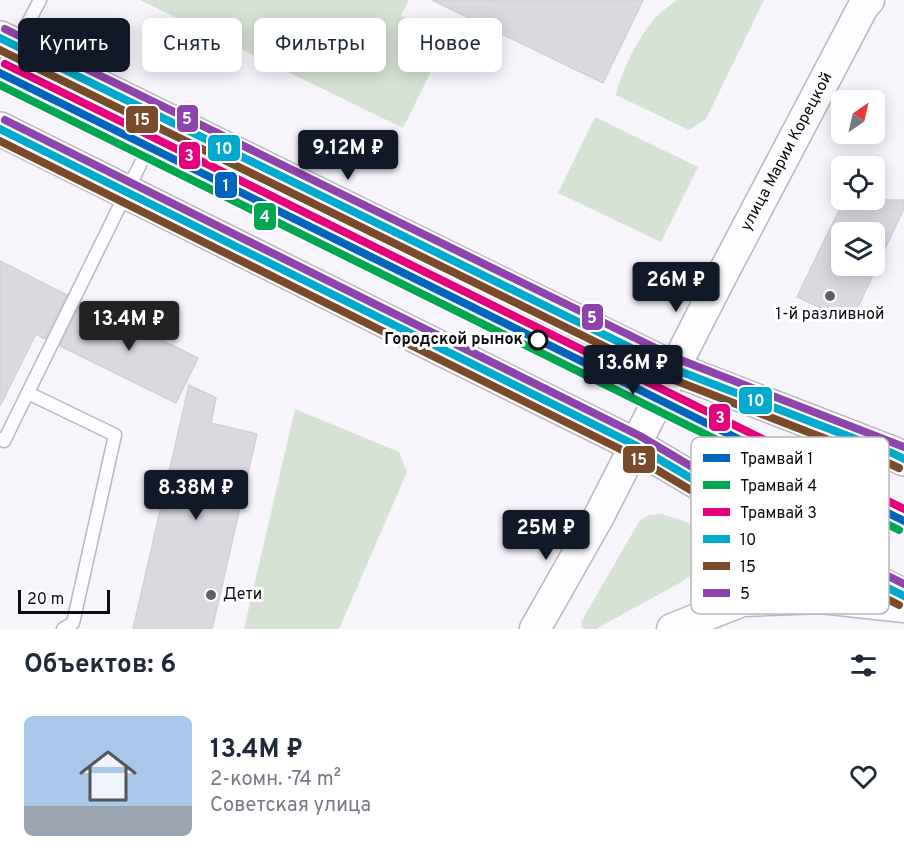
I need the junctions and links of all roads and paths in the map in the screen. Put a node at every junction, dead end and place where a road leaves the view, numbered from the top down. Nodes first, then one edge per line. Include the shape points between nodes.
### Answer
1 (40, 0) edge
2 (869, 0) edge
3 (8, 42) edge
4 (0, 76) edge
5 (163, 118) junction
6 (0, 129) edge
7 (126, 192) junction
8 (674, 369) junction
9 (28, 393) junction
10 (850, 437) edge
11 (0, 439) edge
12 (635, 445) junction
13 (889, 452) edge
14 (904, 459) edge
15 (691, 478) edge
16 (889, 588) edge
17 (904, 596) edge
18 (889, 605) edge
19 (904, 607) edge
20 (710, 614) edge
21 (63, 629) edge
22 (535, 629) edge
23 (672, 629) edge

1 - 3 lane
2 - 8 street, улица Марии Корецкой
3 - 4 lane
3 - 5 main road
5 - 7 lane
5 - 8 main road
6 - 7 main road
7 - 9 lane
7 - 12 main road
8 - 10 main road
8 - 12 street, улица Марии Корецкой
9 - 11 lane via 4,441
9 - 21 lane via 115,435 73,623
12 - 15 main road
12 - 22 street, улица Марии Корецкой
13 - 14 main road
16 - 17 main road
18 - 19 street
20 - 23 street

